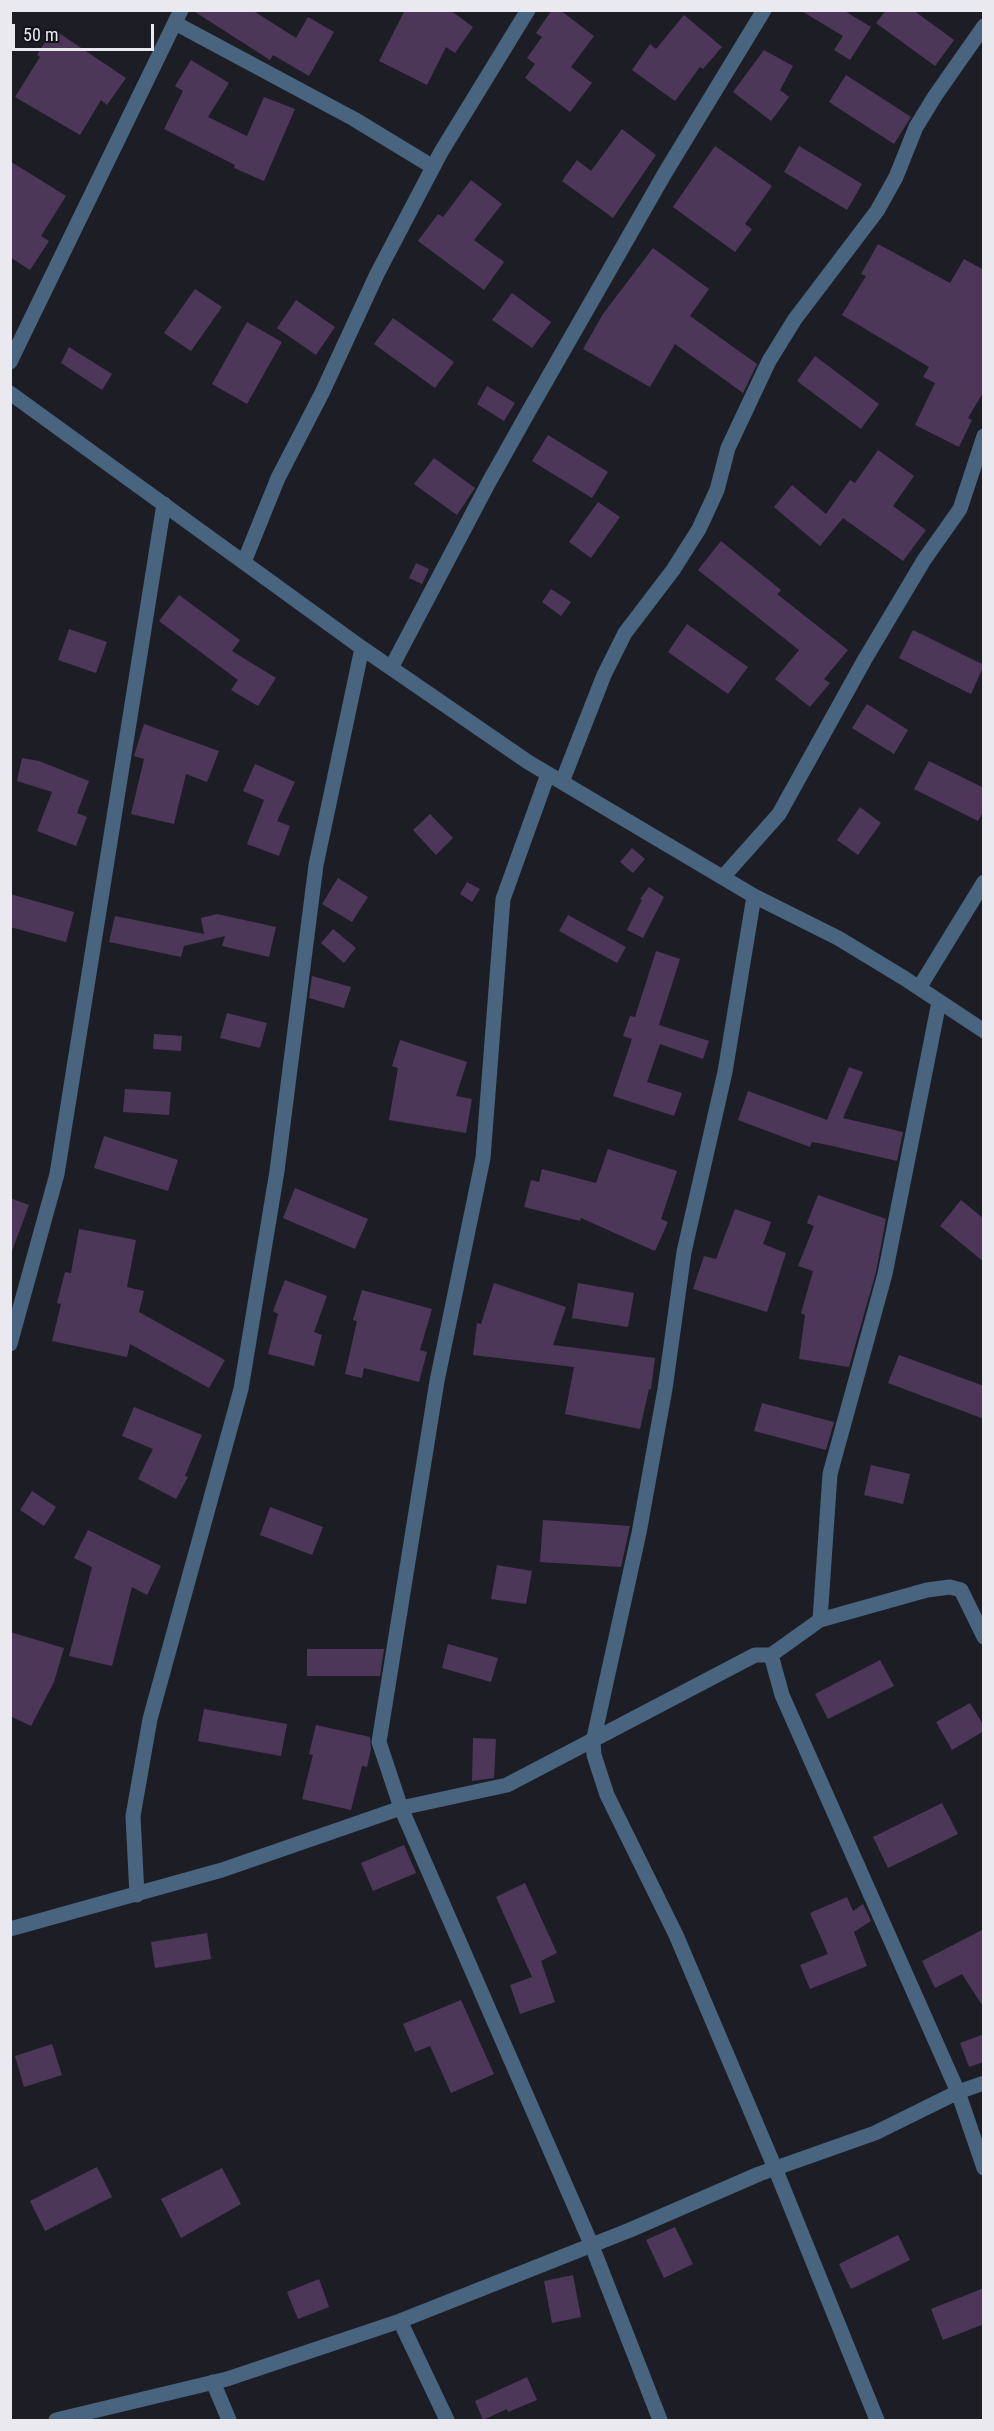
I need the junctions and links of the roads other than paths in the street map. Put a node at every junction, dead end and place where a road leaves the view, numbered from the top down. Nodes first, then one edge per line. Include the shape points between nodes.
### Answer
1 (528, 10) edge
2 (764, 10) edge
3 (178, 17) edge
4 (984, 26) edge
5 (433, 167) junction
6 (10, 362) edge
7 (10, 393) edge
8 (984, 436) edge
9 (164, 504) junction
10 (244, 562) junction
11 (362, 648) junction
12 (392, 668) junction
13 (548, 774) junction
14 (562, 782) junction
15 (723, 877) junction
16 (984, 882) edge
17 (754, 896) junction
18 (919, 988) junction
19 (939, 1002) junction
20 (984, 1031) edge
21 (10, 1344) edge
22 (820, 1620) junction
23 (984, 1637) edge
24 (771, 1655) junction
25 (593, 1742) junction
26 (402, 1808) junction
27 (137, 1895) junction
28 (10, 1929) edge
29 (984, 2082) edge
30 (957, 2092) junction
31 (775, 2168) junction
32 (984, 2168) edge
33 (592, 2246) junction
34 (400, 2321) junction
35 (213, 2382) junction
36 (56, 2421) edge
37 (229, 2421) edge
38 (447, 2421) edge
39 (660, 2421) edge
40 (877, 2421) edge

1 - 5 street
2 - 12 street via 530,409
3 - 5 street
3 - 6 street
4 - 14 street via 916,127 877,211 769,360 728,448 717,490 699,529 674,570 625,633
5 - 10 street via 278,478
7 - 9 street
8 - 15 street via 960,509 877,639 779,814
9 - 10 street
9 - 21 street via 57,1174
10 - 11 street
11 - 12 street
11 - 27 street via 316,865 277,1171 241,1389 150,1719 133,1816
12 - 13 street
13 - 14 street
13 - 26 street via 503,899 483,1158 437,1381 380,1742
14 - 15 street
15 - 17 street
16 - 18 street
17 - 18 street via 838,938
17 - 25 street via 725,1072 684,1252 639,1533
18 - 19 street
19 - 20 street
19 - 22 street via 885,1274 830,1474
22 - 23 street via 950,1587 961,1590
22 - 24 street
24 - 25 street via 755,1655
24 - 30 street via 782,1695
25 - 26 street via 507,1785
25 - 31 street via 608,1795 676,1935
26 - 27 street
26 - 33 street
27 - 28 street
29 - 30 street
30 - 31 street via 875,2133
30 - 32 street
31 - 33 street
31 - 40 street
33 - 34 street
33 - 39 street
34 - 35 street
34 - 38 street
35 - 36 street
35 - 37 street

